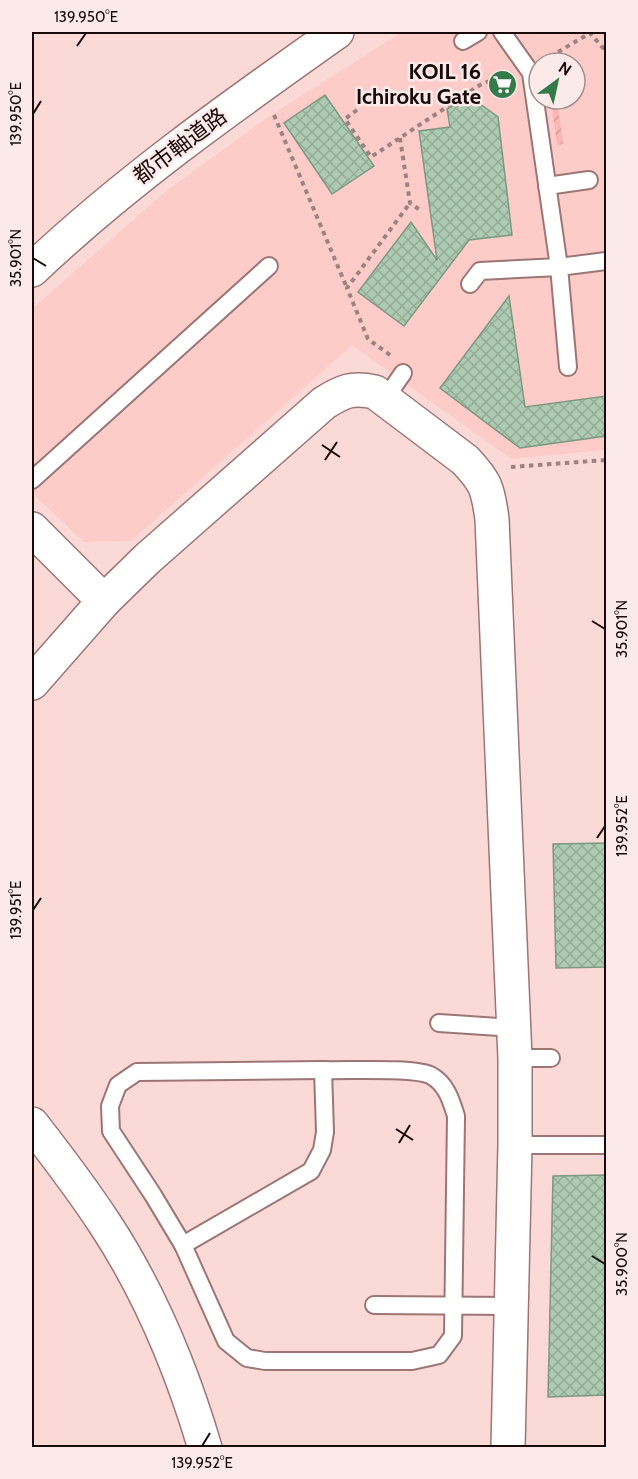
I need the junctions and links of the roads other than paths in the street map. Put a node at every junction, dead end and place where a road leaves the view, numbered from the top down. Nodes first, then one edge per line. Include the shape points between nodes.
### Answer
1 (337, 32) edge
2 (478, 32) edge
3 (502, 32) edge
4 (463, 41) dead end
5 (589, 180) dead end
6 (547, 186) junction
7 (606, 261) edge
8 (269, 266) dead end
9 (559, 267) junction
10 (32, 270) edge
11 (470, 284) dead end
12 (568, 367) dead end
13 (32, 480) edge
14 (32, 528) edge
15 (104, 601) junction
16 (32, 683) edge
17 (439, 1023) dead end
18 (515, 1043) junction
19 (551, 1058) dead end
20 (323, 1070) junction
21 (32, 1124) edge
22 (515, 1145) junction
23 (606, 1145) edge
24 (183, 1245) junction
25 (374, 1305) dead end
26 (454, 1306) junction
27 (511, 1306) junction
28 (205, 1448) edge
29 (508, 1448) edge

1 - 10 street, 都市軸道路 via 179,144 71,232
2 - 4 lane
3 - 6 lane via 531,74
5 - 6 lane
6 - 9 lane
7 - 9 lane
8 - 13 lane
9 - 11 lane via 480,271
9 - 12 lane
14 - 15 street
15 - 16 street
15 - 18 street via 147,559 340,393 357,388 375,392 394,386 478,473 488,489 492,519
17 - 18 lane
18 - 19 lane
18 - 22 street
20 - 24 lane via 325,1132 322,1150 311,1172
20 - 24 lane via 137,1072 118,1085 110,1106 111,1131
20 - 26 lane via 410,1071 430,1075 449,1093 456,1116
21 - 28 street via 105,1225 138,1282 167,1342
22 - 23 lane
22 - 27 street
24 - 26 lane via 226,1341 247,1358 412,1361 439,1355 453,1336
25 - 26 lane
26 - 27 lane
27 - 29 street

